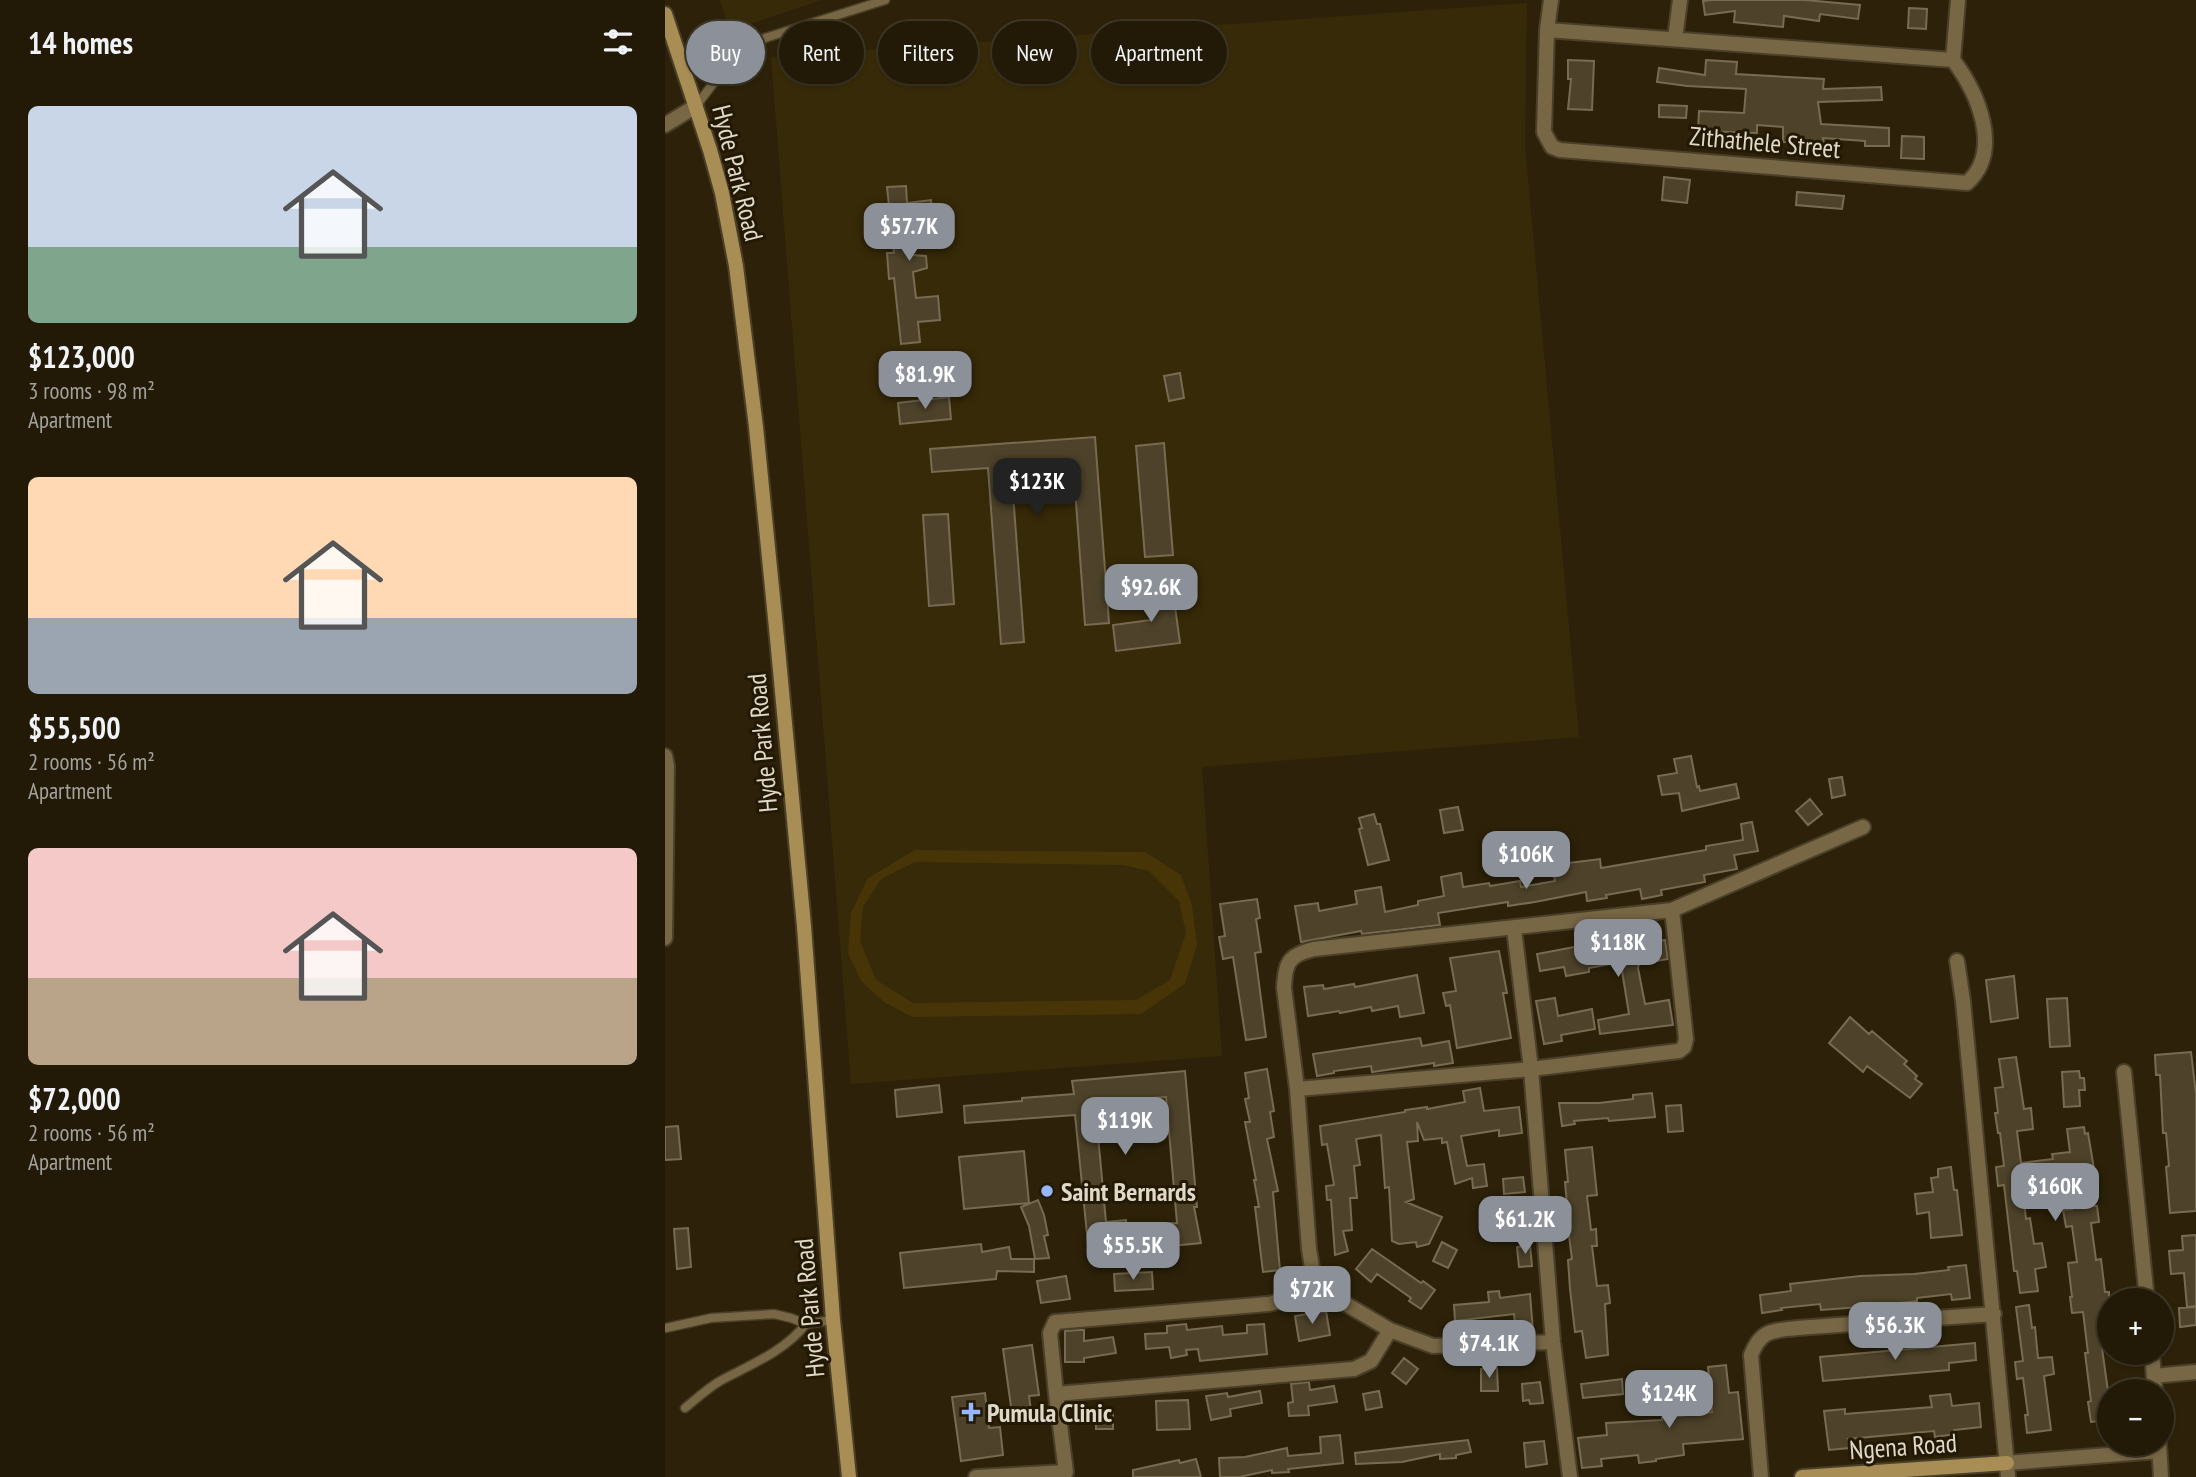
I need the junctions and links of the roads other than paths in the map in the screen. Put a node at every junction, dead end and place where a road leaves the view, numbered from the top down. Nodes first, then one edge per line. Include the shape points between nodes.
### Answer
1 (885, 0) edge
2 (1551, 0) edge
3 (1680, 0) edge
4 (1958, 0) edge
5 (665, 14) edge
6 (1547, 30) junction
7 (1675, 39) junction
8 (1954, 60) junction
9 (696, 106) junction
10 (665, 125) edge
11 (665, 756) edge
12 (1863, 827) dead end
13 (666, 833) edge
14 (1672, 910) junction
15 (1514, 929) junction
16 (665, 938) edge
17 (1957, 961) dead end
18 (1531, 1069) junction
19 (2124, 1072) dead end
20 (1297, 1089) junction
21 (1315, 1286) junction
22 (2146, 1288) edge
23 (1994, 1314) junction
24 (833, 1320) junction
25 (806, 1324) junction
26 (666, 1328) edge
27 (1390, 1330) junction
28 (1553, 1342) junction
29 (2153, 1365) edge
30 (2196, 1372) edge
31 (2154, 1376) junction
32 (2154, 1379) edge
33 (1056, 1394) junction
34 (685, 1408) dead end
35 (2100, 1456) edge
36 (2160, 1456) edge
37 (2007, 1470) edge
38 (1067, 1474) edge
39 (849, 1477) edge
40 (976, 1477) edge
41 (1570, 1477) edge
42 (1761, 1477) edge
43 (1802, 1477) edge
44 (2161, 1477) edge

1 - 9 lane via 765,38 732,59
2 - 6 street
3 - 7 street
4 - 8 street
5 - 9 street, Hyde Park Road
6 - 7 street
6 - 8 street, Zithathele Street via 1544,132 1552,147 1560,150 1967,183 1977,174 1986,136
7 - 8 street
9 - 10 street
9 - 24 street, Hyde Park Road via 722,193 736,266 756,427 805,940
11 - 13 street
12 - 14 street
13 - 16 street
14 - 15 street
14 - 18 street via 1686,1039 1683,1047 1670,1053
15 - 18 street
15 - 20 street via 1297,953 1288,962 1284,988
17 - 23 street
18 - 20 street
18 - 28 street
19 - 22 street
20 - 21 street
21 - 27 street
21 - 33 street via 1294,1298 1268,1304 1055,1322 1050,1333
23 - 37 street
23 - 42 street via 1766,1332 1756,1340 1751,1354
24 - 25 lane
24 - 39 street, Hyde Park Road
25 - 26 lane via 774,1314 711,1318
25 - 34 lane via 782,1347 717,1382
27 - 28 street via 1433,1346
27 - 33 street via 1371,1361 1354,1369
28 - 41 street
29 - 31 street
30 - 31 street
31 - 32 street
33 - 38 street
35 - 37 street
36 - 44 street
37 - 43 street, Ngena Road
38 - 40 street

